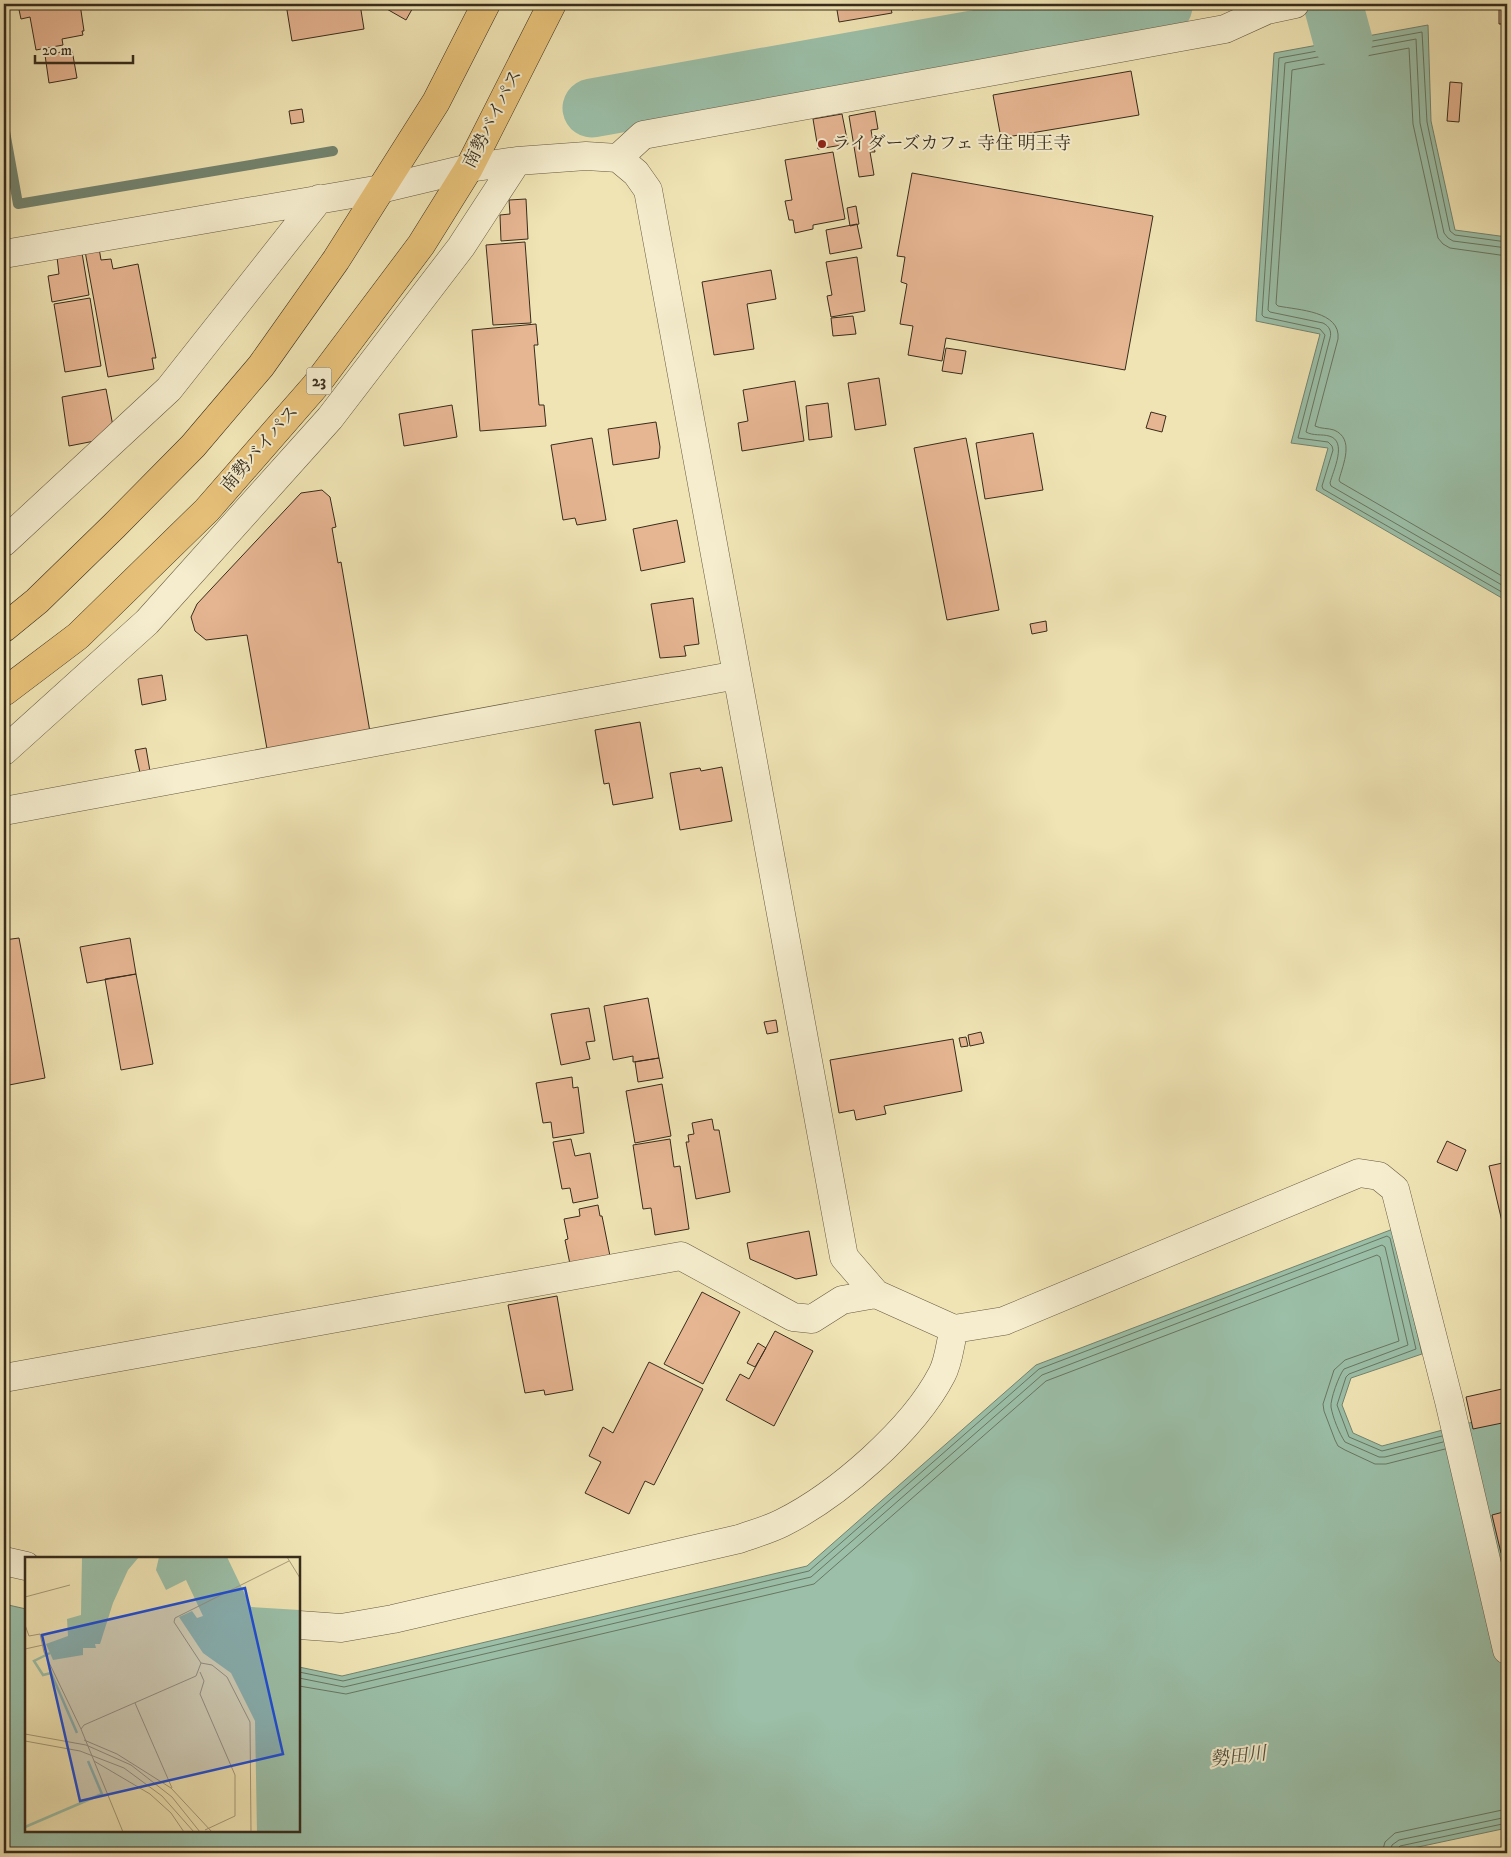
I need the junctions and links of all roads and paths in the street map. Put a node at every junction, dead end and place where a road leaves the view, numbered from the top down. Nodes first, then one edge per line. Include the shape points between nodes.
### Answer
1 (486, 4) edge
2 (552, 4) edge
3 (1295, 4) edge
4 (618, 158) junction
5 (517, 161) junction
6 (469, 168) junction
7 (381, 189) junction
8 (319, 199) junction
9 (4, 254) edge
10 (4, 542) edge
11 (4, 628) edge
12 (737, 675) junction
13 (4, 692) edge
14 (4, 752) edge
15 (4, 811) edge
16 (876, 1294) junction
17 (954, 1329) junction
18 (4, 1378) edge
19 (4, 1561) edge
20 (25, 1566) edge
21 (300, 1626) edge
22 (1507, 1650) edge

1 - 7 highway via 436,102
2 - 6 highway, 南勢バイパス / 23
3 - 4 street via 1267,10 1225,29 643,135
4 - 5 street via 586,156
4 - 12 street via 636,173 648,190
5 - 6 street
5 - 14 street via 461,247 330,418 147,622
6 - 7 street
6 - 13 highway, 南勢バイパス / 23 via 422,246 316,385 207,510 78,636
7 - 8 street
7 - 11 highway via 336,260 261,366 193,446 44,595
8 - 9 street
8 - 10 street via 169,389
12 - 15 street
12 - 16 street via 844,1257
16 - 17 street
16 - 18 street via 842,1300 812,1319 793,1317 681,1256
17 - 21 street via 943,1372 916,1414 858,1473 781,1524 739,1538 393,1619 341,1628
17 - 22 street via 1004,1321 1359,1173 1379,1176 1395,1188
19 - 20 street

